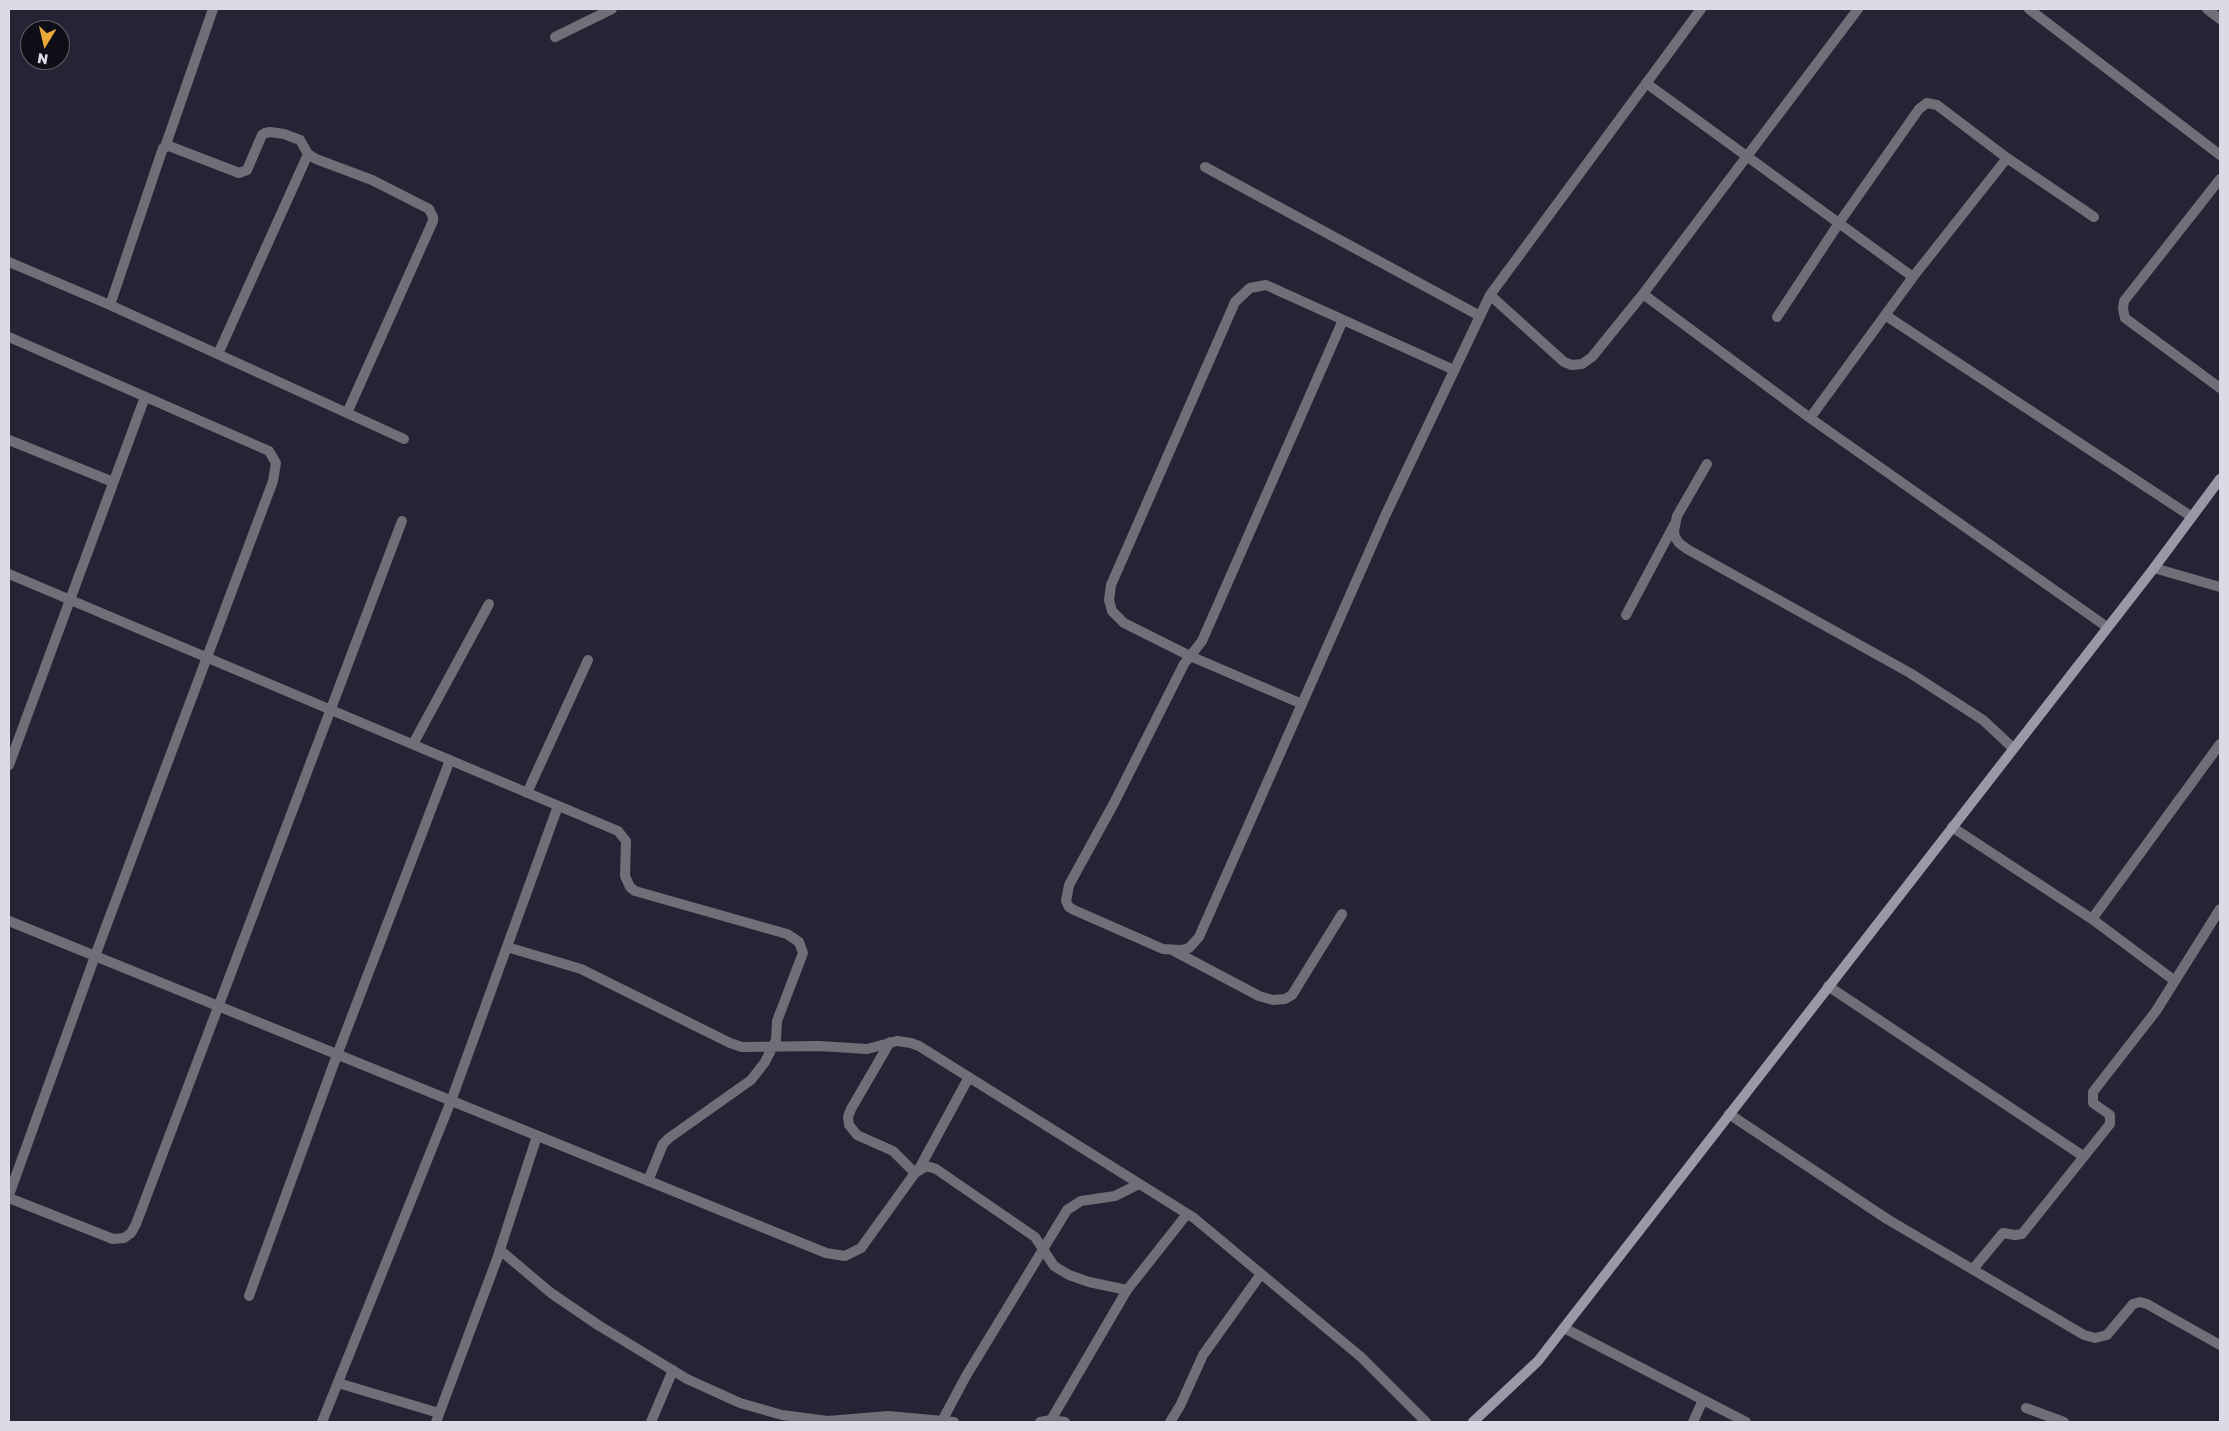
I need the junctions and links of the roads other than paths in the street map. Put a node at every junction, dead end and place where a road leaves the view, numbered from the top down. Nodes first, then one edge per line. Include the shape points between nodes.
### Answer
1 (213, 9) edge
2 (612, 9) edge
3 (1702, 9) edge
4 (1858, 9) edge
5 (2029, 9) edge
6 (2207, 9) edge
7 (2220, 19) edge
8 (555, 37) dead end
9 (1646, 83) junction
10 (165, 147) junction
11 (308, 154) junction
12 (2220, 155) edge
13 (1747, 156) junction
14 (2008, 158) junction
15 (1205, 166) dead end
16 (2220, 179) edge
17 (2094, 217) dead end
18 (1839, 223) junction
19 (9, 262) edge
20 (1913, 277) junction
21 (1490, 294) junction
22 (1643, 294) junction
23 (110, 305) junction
24 (1885, 315) junction
25 (1480, 316) junction
26 (1777, 317) dead end
27 (1343, 320) junction
28 (9, 337) edge
29 (218, 354) junction
30 (1454, 370) junction
31 (2220, 388) edge
32 (145, 397) junction
33 (347, 413) junction
34 (1810, 418) junction
35 (404, 438) dead end
36 (9, 440) edge
37 (1707, 464) dead end
38 (2220, 479) edge
39 (114, 482) junction
40 (2192, 517) junction
41 (402, 521) dead end
42 (1674, 524) junction
43 (2154, 568) junction
44 (9, 574) edge
45 (2220, 587) edge
46 (69, 600) junction
47 (489, 604) dead end
48 (1626, 615) dead end
49 (2108, 627) junction
50 (1190, 656) junction
51 (206, 657) junction
52 (588, 660) dead end
53 (1302, 704) junction
54 (330, 709) junction
55 (412, 744) junction
56 (2220, 744) edge
57 (2013, 748) junction
58 (450, 760) junction
59 (9, 765) edge
60 (527, 793) junction
61 (558, 806) junction
62 (1952, 827) junction
63 (2220, 909) edge
64 (1342, 914) dead end
65 (2092, 919) junction
66 (9, 921) edge
67 (507, 947) junction
68 (1173, 950) junction
69 (95, 956) junction
70 (2175, 981) junction
71 (1828, 986) junction
72 (220, 1007) junction
73 (890, 1042) junction
74 (773, 1048) junction
75 (337, 1055) junction
76 (969, 1077) junction
77 (451, 1101) junction
78 (1729, 1114) junction
79 (537, 1136) junction
80 (2084, 1156) junction
81 (917, 1171) junction
82 (648, 1181) junction
83 (1139, 1184) junction
84 (9, 1197) edge
85 (1186, 1214) junction
86 (500, 1250) junction
87 (1044, 1251) junction
88 (1973, 1269) junction
89 (1261, 1274) junction
90 (1126, 1290) junction
91 (249, 1296) dead end
92 (1564, 1328) junction
93 (2220, 1344) edge
94 (673, 1370) junction
95 (338, 1383) junction
96 (1703, 1400) junction
97 (2026, 1408) dead end
98 (438, 1418) edge
99 (1051, 1420) junction
100 (942, 1421) junction
101 (322, 1422) edge
102 (651, 1422) edge
103 (954, 1422) edge
104 (1040, 1422) edge
105 (1065, 1422) edge
106 (1170, 1422) edge
107 (1426, 1422) edge
108 (1473, 1422) edge
109 (1692, 1422) edge
110 (1746, 1422) edge
111 (2064, 1422) edge

1 - 10 street
2 - 8 street
3 - 9 street
4 - 13 street
5 - 12 street
6 - 7 street
9 - 13 street
9 - 21 street
10 - 11 street via 239,173 247,170 265,133 284,134 300,140
10 - 23 street
11 - 29 street
11 - 33 street via 316,160 372,180 429,210 433,217
13 - 18 street
13 - 22 street
14 - 17 street
14 - 18 street via 1937,105 1927,103 1919,109
14 - 20 street
15 - 25 street
16 - 31 street via 2124,301 2123,309 2125,318
18 - 20 street
18 - 26 street
19 - 23 street
20 - 24 street
21 - 22 street via 1556,356 1572,365 1582,364 1592,357
21 - 25 street
22 - 34 street
23 - 29 street
24 - 34 street
24 - 40 street
25 - 30 street
27 - 30 street
27 - 50 street via 1202,641
27 - 50 street via 1266,285 1250,288 1235,302 1111,585 1109,600 1112,611 1124,623
28 - 32 street
29 - 33 street
30 - 53 street
32 - 39 street
32 - 51 street via 269,452 276,464 273,480
33 - 35 street
34 - 49 street
36 - 39 street
37 - 42 street
38 - 40 street
39 - 46 street
40 - 43 street
41 - 54 street
42 - 48 street
42 - 57 street via 1675,537 1687,549 1910,673 1983,720
43 - 45 street
43 - 49 street
44 - 46 street
46 - 51 street
46 - 59 street
47 - 55 street
49 - 57 street
50 - 53 street
50 - 68 street via 1067,894 1069,907 1074,910
51 - 54 street
51 - 69 street
52 - 60 street
53 - 68 street via 1199,937 1189,948
54 - 55 street
54 - 72 street
55 - 58 street
56 - 65 street
57 - 62 street
58 - 60 street
58 - 75 street
60 - 61 street
61 - 67 street
61 - 74 street via 624,836 625,876 635,891 787,934 799,942 803,953 777,1021
62 - 65 street
62 - 71 street
63 - 70 street
64 - 68 street via 1292,995 1285,999 1259,996
65 - 70 street
66 - 69 street
67 - 74 street via 581,969 730,1043 751,1048
67 - 77 street
69 - 72 street
69 - 84 street
70 - 80 street via 2156,1011 2093,1092 2093,1103 2112,1119
71 - 78 street
71 - 80 street
72 - 75 street
72 - 84 street via 131,1233 124,1238 113,1239
73 - 74 street via 867,1049
73 - 76 street via 903,1041 919,1046
73 - 81 street via 851,1109 849,1125 857,1135 893,1151
74 - 82 street via 751,1080 663,1144
75 - 77 street
75 - 91 street
76 - 81 street
76 - 83 street
77 - 79 street
77 - 95 street
78 - 88 street via 1887,1219
78 - 92 street
79 - 82 street
79 - 86 street
80 - 88 street via 2023,1233 2003,1233
81 - 82 street via 861,1248 845,1256 826,1253
81 - 87 street via 924,1167 936,1169 1035,1237
83 - 85 street
83 - 87 street via 1115,1196 1081,1201 1072,1206
85 - 89 street
85 - 90 street
86 - 94 street via 551,1293
86 - 98 street
87 - 90 street via 1054,1266 1069,1274
87 - 100 street via 966,1376
88 - 93 street via 2095,1338 2107,1335 2133,1304 2140,1302
89 - 106 street via 1203,1356
89 - 107 street via 1361,1356
90 - 99 street
92 - 96 street
92 - 108 street via 1538,1361
94 - 100 street via 740,1403 782,1415 828,1420 888,1416
94 - 102 street
95 - 98 street
95 - 101 street
96 - 109 street
96 - 110 street
97 - 111 street
99 - 104 street
99 - 105 street
100 - 103 street

